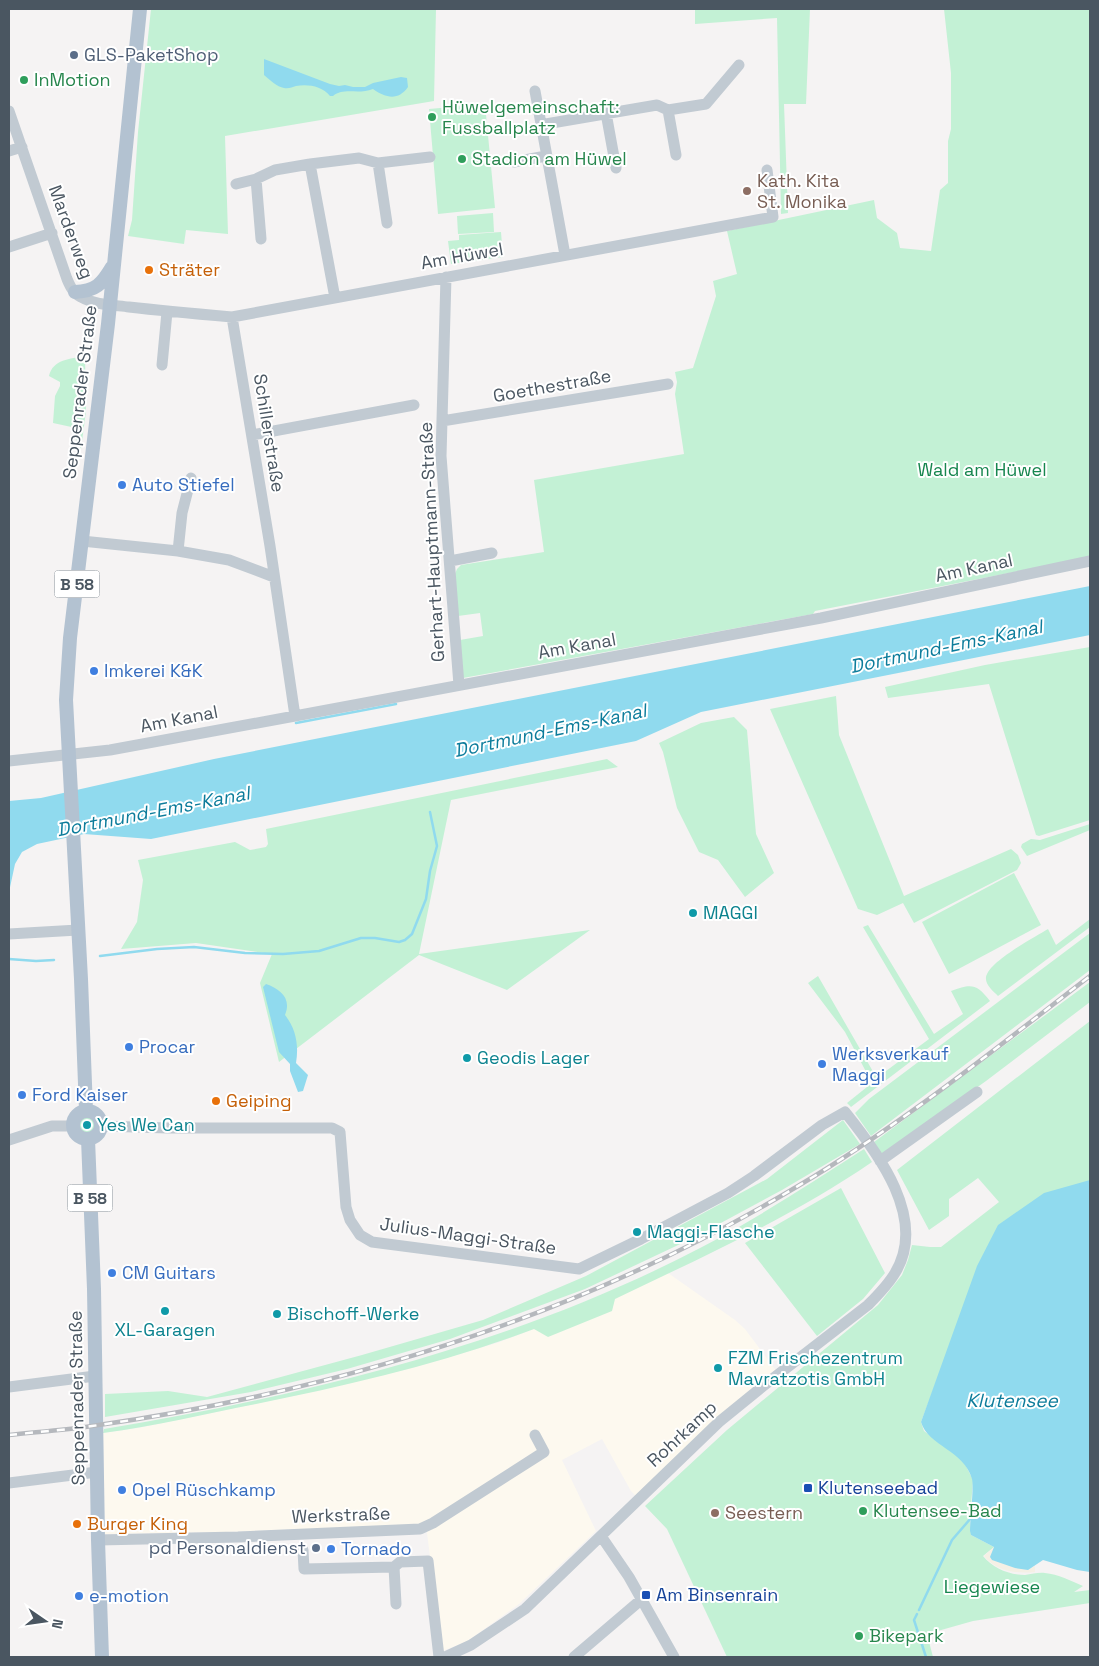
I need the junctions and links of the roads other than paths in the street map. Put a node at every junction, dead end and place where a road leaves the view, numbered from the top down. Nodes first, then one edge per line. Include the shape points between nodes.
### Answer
1 (140, 9) edge
2 (739, 66) dead end
3 (535, 91) dead end
4 (668, 110) junction
5 (9, 111) edge
6 (606, 113) junction
7 (540, 125) junction
8 (22, 148) junction
9 (9, 151) edge
10 (676, 155) dead end
11 (546, 156) junction
12 (430, 157) dead end
13 (514, 162) dead end
14 (378, 163) junction
15 (310, 164) junction
16 (616, 168) dead end
17 (767, 170) dead end
18 (256, 180) junction
19 (236, 184) dead end
20 (387, 223) dead end
21 (52, 233) junction
22 (261, 239) dead end
23 (9, 246) edge
24 (565, 256) junction
25 (114, 264) junction
26 (446, 276) junction
27 (74, 292) junction
28 (335, 298) junction
29 (110, 305) junction
30 (167, 312) junction
31 (232, 317) junction
32 (162, 365) dead end
33 (668, 384) dead end
34 (414, 405) dead end
35 (442, 422) junction
36 (252, 435) junction
37 (191, 478) dead end
38 (82, 541) junction
39 (178, 551) junction
40 (492, 553) dead end
41 (450, 561) junction
42 (1090, 561) edge
43 (274, 577) junction
44 (459, 685) junction
45 (295, 716) junction
46 (68, 755) junction
47 (9, 761) edge
48 (78, 930) junction
49 (9, 934) edge
50 (977, 1092) dead end
51 (86, 1110) junction
52 (845, 1112) joint
53 (73, 1126) junction
54 (101, 1126) junction
55 (88, 1139) junction
56 (9, 1140) edge
57 (880, 1161) junction
58 (95, 1376) junction
59 (9, 1386) edge
60 (535, 1434) dead end
61 (97, 1472) junction
62 (9, 1483) edge
63 (601, 1536) junction
64 (98, 1540) junction
65 (303, 1550) dead end
66 (394, 1567) junction
67 (642, 1599) junction
68 (396, 1604) dead end
69 (578, 1656) edge
70 (102, 1657) edge
71 (439, 1657) edge
72 (445, 1657) edge
73 (674, 1657) edge

1 - 25 main road, Seppenrader Straße / B 58
2 - 4 street via 706,104
3 - 7 street
4 - 6 street via 657,105
4 - 10 street
5 - 8 street, Marderweg
6 - 7 street
6 - 16 street
7 - 11 street
8 - 9 street
8 - 21 street, Marderweg
11 - 13 street
11 - 24 street
12 - 14 street
14 - 15 street via 359,158
14 - 20 street
15 - 18 street via 275,170
15 - 28 street
17 - 24 street, Am Hüwel via 773,218
18 - 19 street
18 - 22 street
21 - 23 street
21 - 27 street, Marderweg
24 - 26 street, Am Hüwel
25 - 27 main road via 96,287
25 - 29 main road, Seppenrader Straße / B 58
26 - 28 street, Am Hüwel
26 - 35 street, Gerhart-Hauptmann-Straße
27 - 29 street, Marderweg via 86,299
28 - 31 street, Am Hüwel
29 - 30 street, Am Hüwel
29 - 38 main road, Seppenrader Straße / B 58
30 - 31 street, Am Hüwel
30 - 32 street
31 - 36 street, Schillerstraße
33 - 35 street, Goethestraße
34 - 36 street
35 - 41 street, Gerhart-Hauptmann-Straße via 441,456
36 - 43 street, Schillerstraße
37 - 39 street via 182,512
38 - 39 street
38 - 46 main road, Seppenrader Straße / B 58 via 70,638 66,700
39 - 43 street via 229,560
40 - 41 street
41 - 44 street, Gerhart-Hauptmann-Straße
42 - 44 street, Am Kanal via 821,618
43 - 45 street
44 - 45 street, Am Kanal
45 - 46 street, Am Kanal
46 - 47 street, Am Kanal
46 - 48 main road, Seppenrader Straße / B 58
48 - 49 street
48 - 51 main road, B 58
50 - 57 street
51 - 53 main road via 77,1115
51 - 54 main road via 97,1115
52 - 54 street, Julius-Maggi-Straße via 728,1193 579,1269 372,1242 360,1235 350,1220 340,1132 332,1128
52 - 57 street, Rohrkamp
53 - 55 main road via 77,1136
53 - 56 street via 52,1126
54 - 55 main road via 97,1135
55 - 58 main road, Seppenrader Straße / B 58
57 - 63 street, Rohrkamp via 904,1211 906,1239 896,1272 883,1290 719,1422
58 - 59 street
58 - 61 main road, Seppenrader Straße / B 58
60 - 64 street, Werkstraße via 544,1452 420,1529
61 - 62 street
61 - 64 main road, Seppenrader Straße / B 58
63 - 67 street
63 - 72 street, Rohrkamp via 525,1609 471,1645
64 - 70 main road, Seppenrader Straße / B 58
65 - 66 street via 304,1569
66 - 68 street
66 - 71 street via 400,1562 428,1561
67 - 69 street
67 - 73 street

